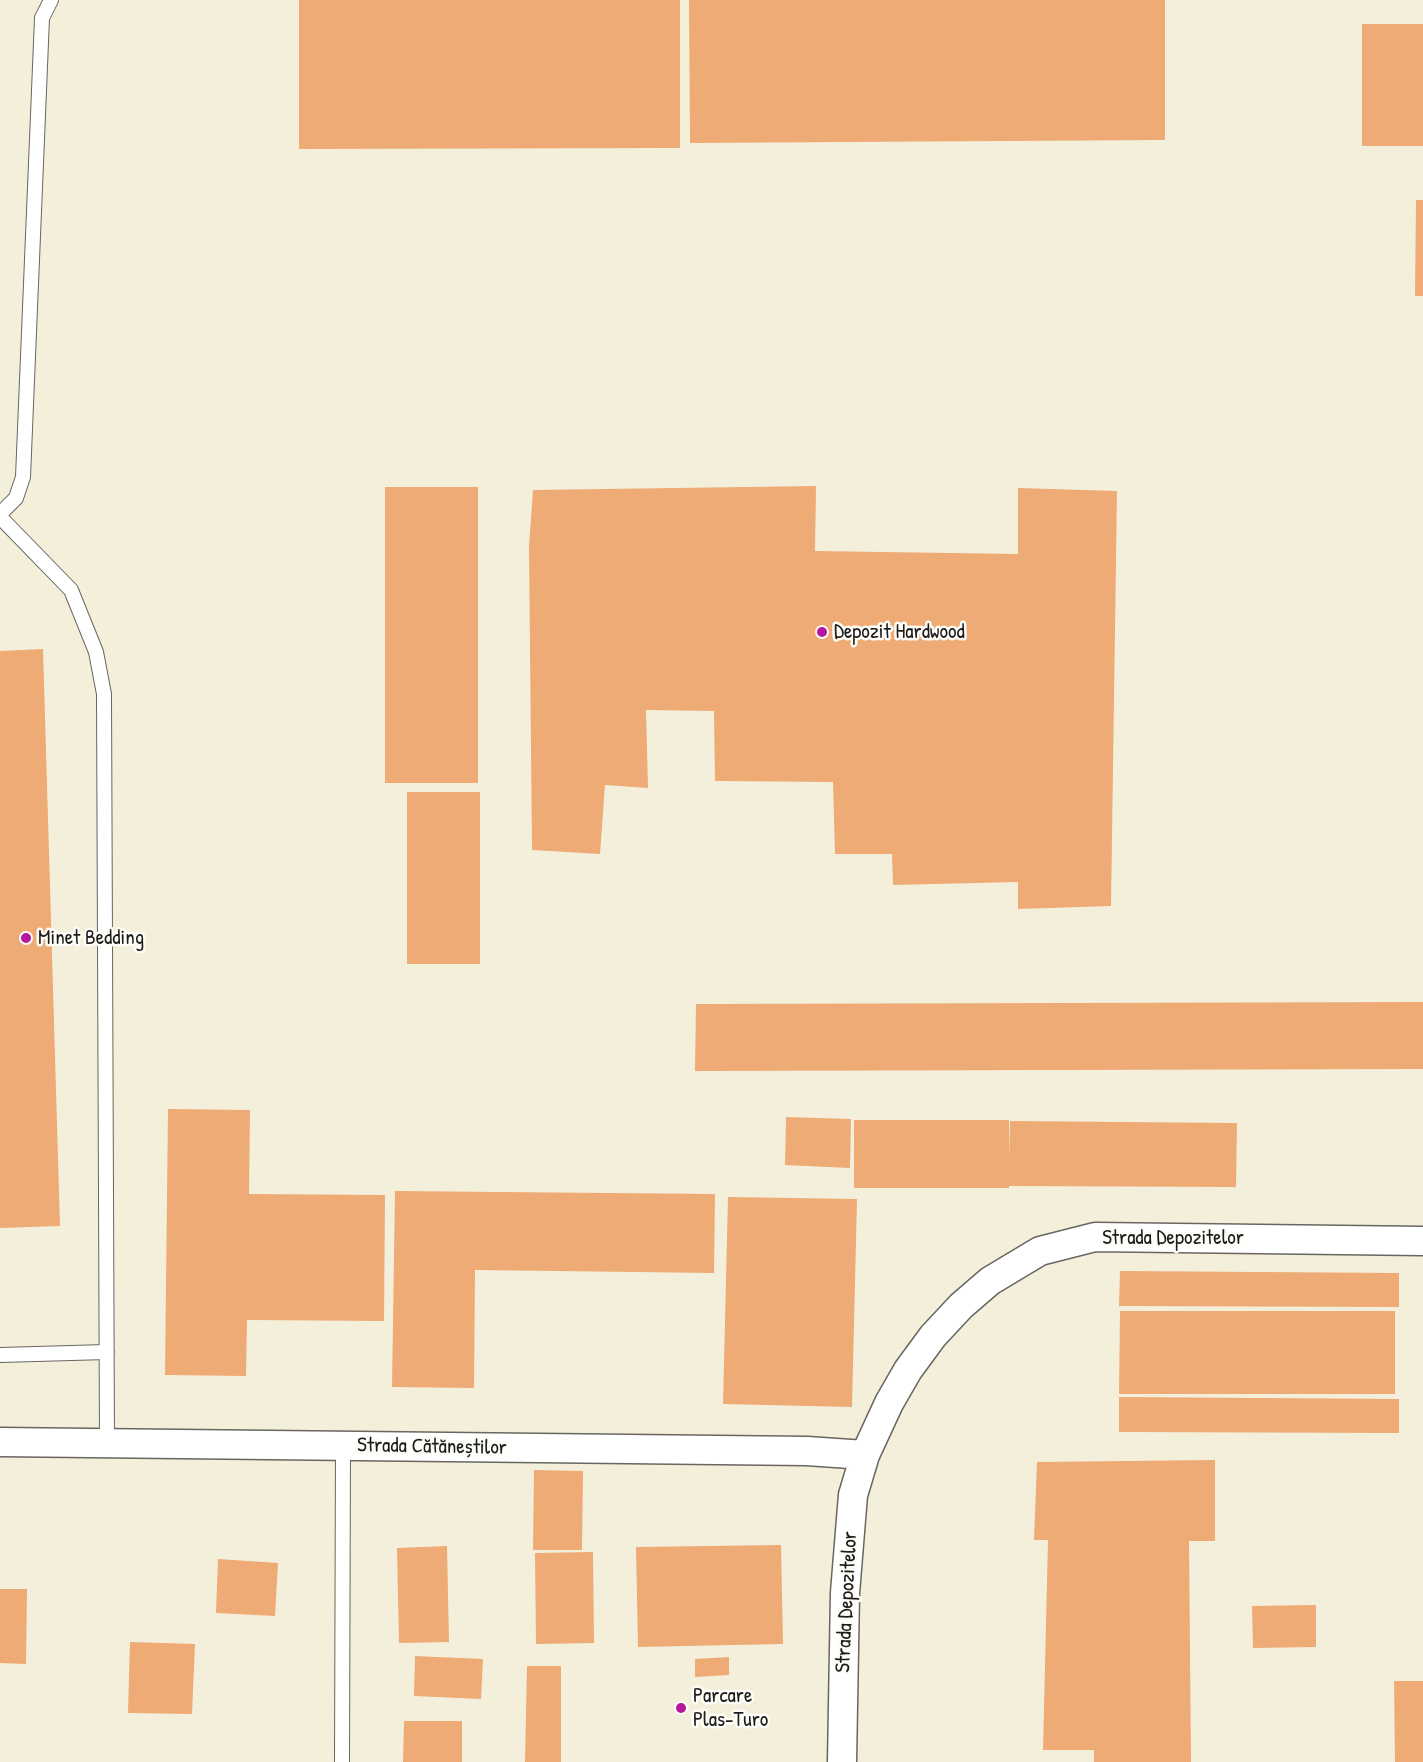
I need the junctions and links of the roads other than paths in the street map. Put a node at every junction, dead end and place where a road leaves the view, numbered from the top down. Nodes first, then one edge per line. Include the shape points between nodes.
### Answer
1 (51, 0) edge
2 (0, 516) edge
3 (1423, 1241) edge
4 (107, 1353) junction
5 (0, 1355) edge
6 (0, 1442) edge
7 (107, 1444) junction
8 (343, 1446) junction
9 (865, 1455) junction
10 (342, 1762) edge
11 (842, 1762) edge

1 - 2 lane via 42,18 23,477 16,498
2 - 4 lane via 71,590 96,652 104,694
3 - 9 street, Strada Depozitelor via 1095,1236 1040,1251 990,1281 933,1336 889,1403
4 - 5 lane
4 - 7 lane
6 - 7 street, Strada Cătăneștilor
7 - 8 street, Strada Cătăneștilor
8 - 9 street, Strada Cătăneștilor
8 - 10 lane
9 - 11 street, Strada Depozitelor via 853,1496 848,1537

